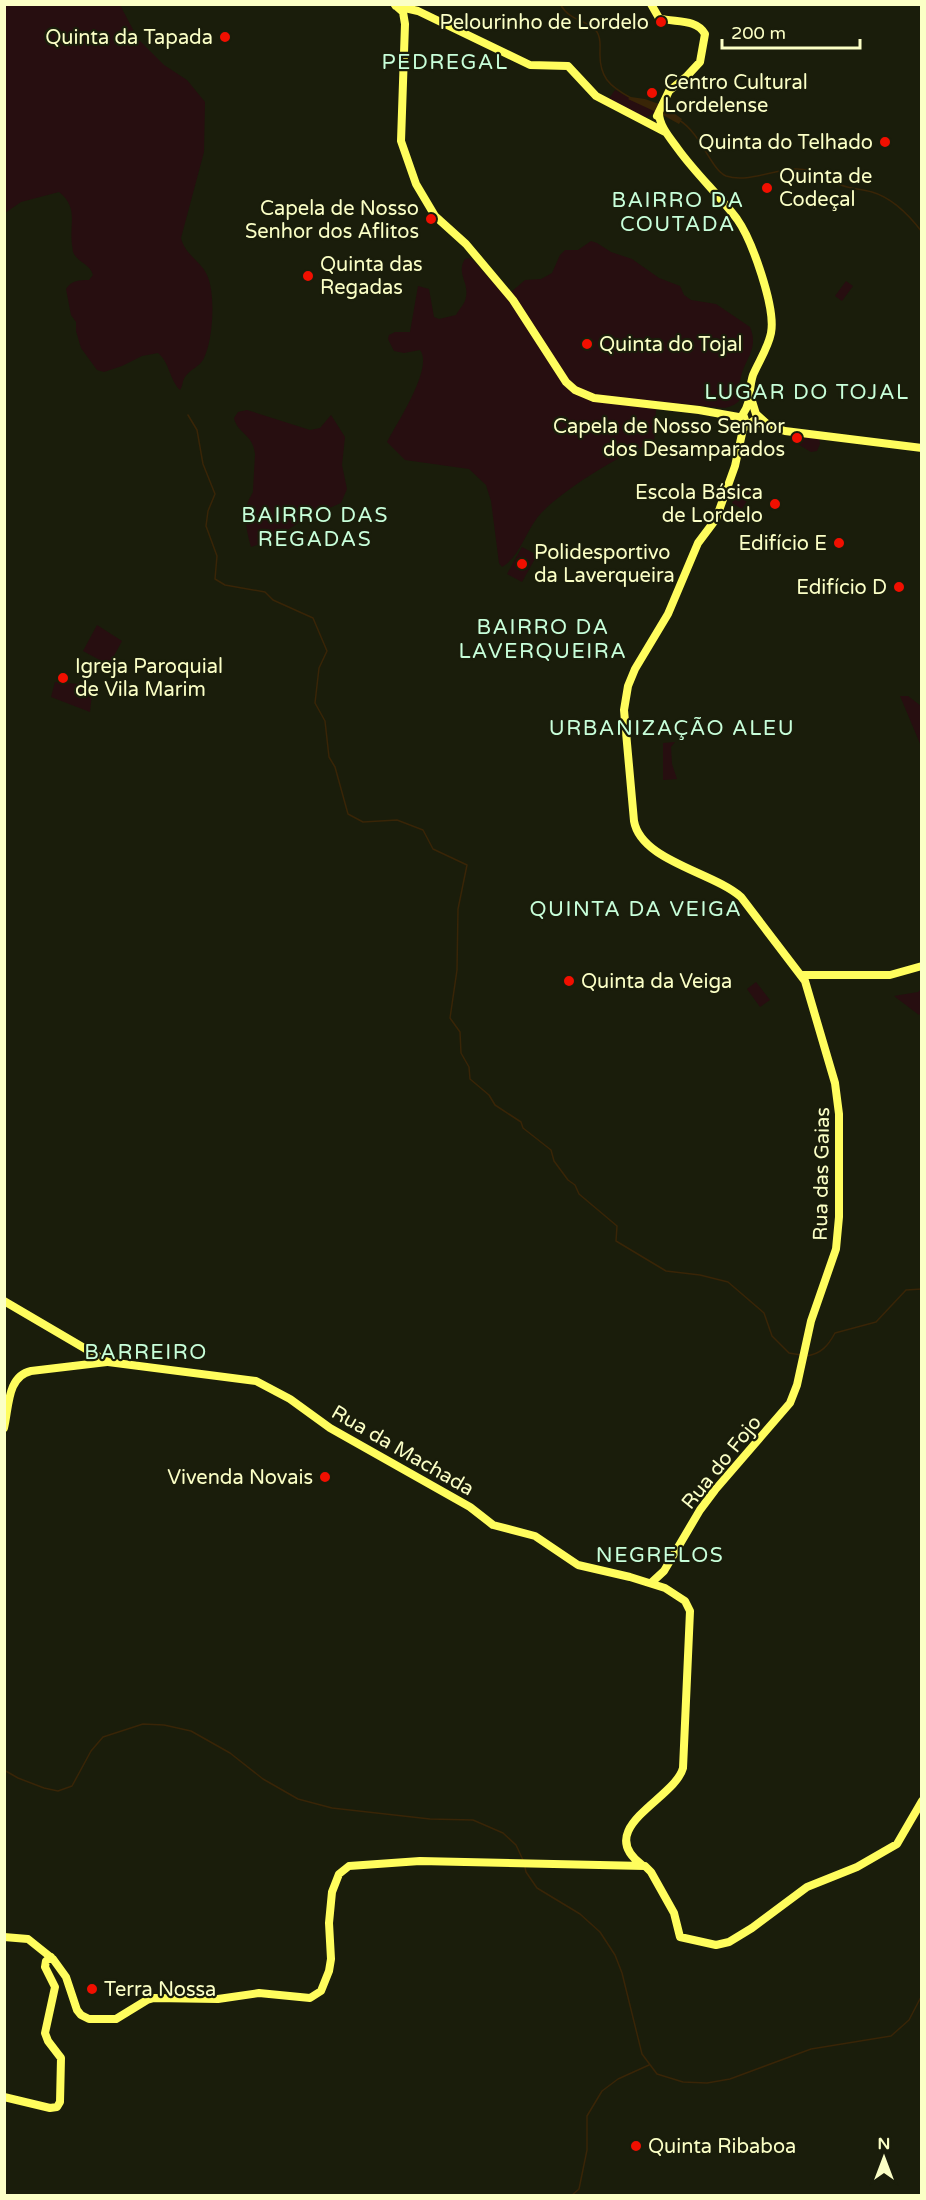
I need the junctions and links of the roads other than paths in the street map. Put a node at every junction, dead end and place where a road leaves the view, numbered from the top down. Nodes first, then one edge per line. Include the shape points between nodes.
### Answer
1 (651, 4) edge
2 (394, 5) edge
3 (657, 120) junction
4 (750, 416) junction
5 (921, 448) edge
6 (921, 966) edge
7 (802, 975) junction
8 (4, 1301) edge
9 (108, 1362) junction
10 (788, 1407) joint
11 (4, 1428) edge
12 (664, 1571) junction
13 (651, 1583) junction
14 (665, 1588) junction
15 (921, 1801) edge
16 (629, 1849) junction
17 (620, 1865) junction
18 (642, 1865) junction
19 (4, 1937) edge
20 (51, 1957) junction
21 (4, 2097) edge

1 - 3 street via 659,18 693,24 705,34 700,62 669,91
2 - 3 street via 418,11 529,65 568,66 596,95 640,119
2 - 4 street via 403,12 405,22 401,141 424,201 513,300 571,387 596,398
3 - 4 street via 739,222 768,293 771,330 752,377
4 - 5 street via 785,431
4 - 7 street, Rua das Gaias via 712,526 698,543 669,612 630,679 624,707 634,821 637,832 661,854 738,894
6 - 7 street via 890,975
7 - 10 street, Rua das Gaias via 835,1083 839,1114 839,1217 836,1249
8 - 9 street
9 - 11 street via 20,1375 13,1386
9 - 13 street, Rua da Machada via 256,1381 493,1525 531,1535 578,1565
10 - 12 street, Rua do Fojo via 711,1494
12 - 13 street, Rua do Fojo
12 - 14 street
13 - 14 street, Rua da Machada
14 - 16 street, Rua da Machada via 685,1601 690,1611 683,1768 679,1779 632,1825 627,1834
15 - 18 street via 896,1845 857,1867 807,1887 721,1945 680,1937 674,1913 650,1869
16 - 17 street, Rua da Machada
16 - 18 street
17 - 18 street
17 - 20 street via 420,1861 346,1867 332,1892 330,1968 321,1991 310,1998 262,1993 218,1999 154,1998 117,2019 91,2019 78,2012 65,1975
19 - 20 street via 28,1938
20 - 21 street via 45,1967 55,1990 45,2031 61,2058 60,2102 50,2108

